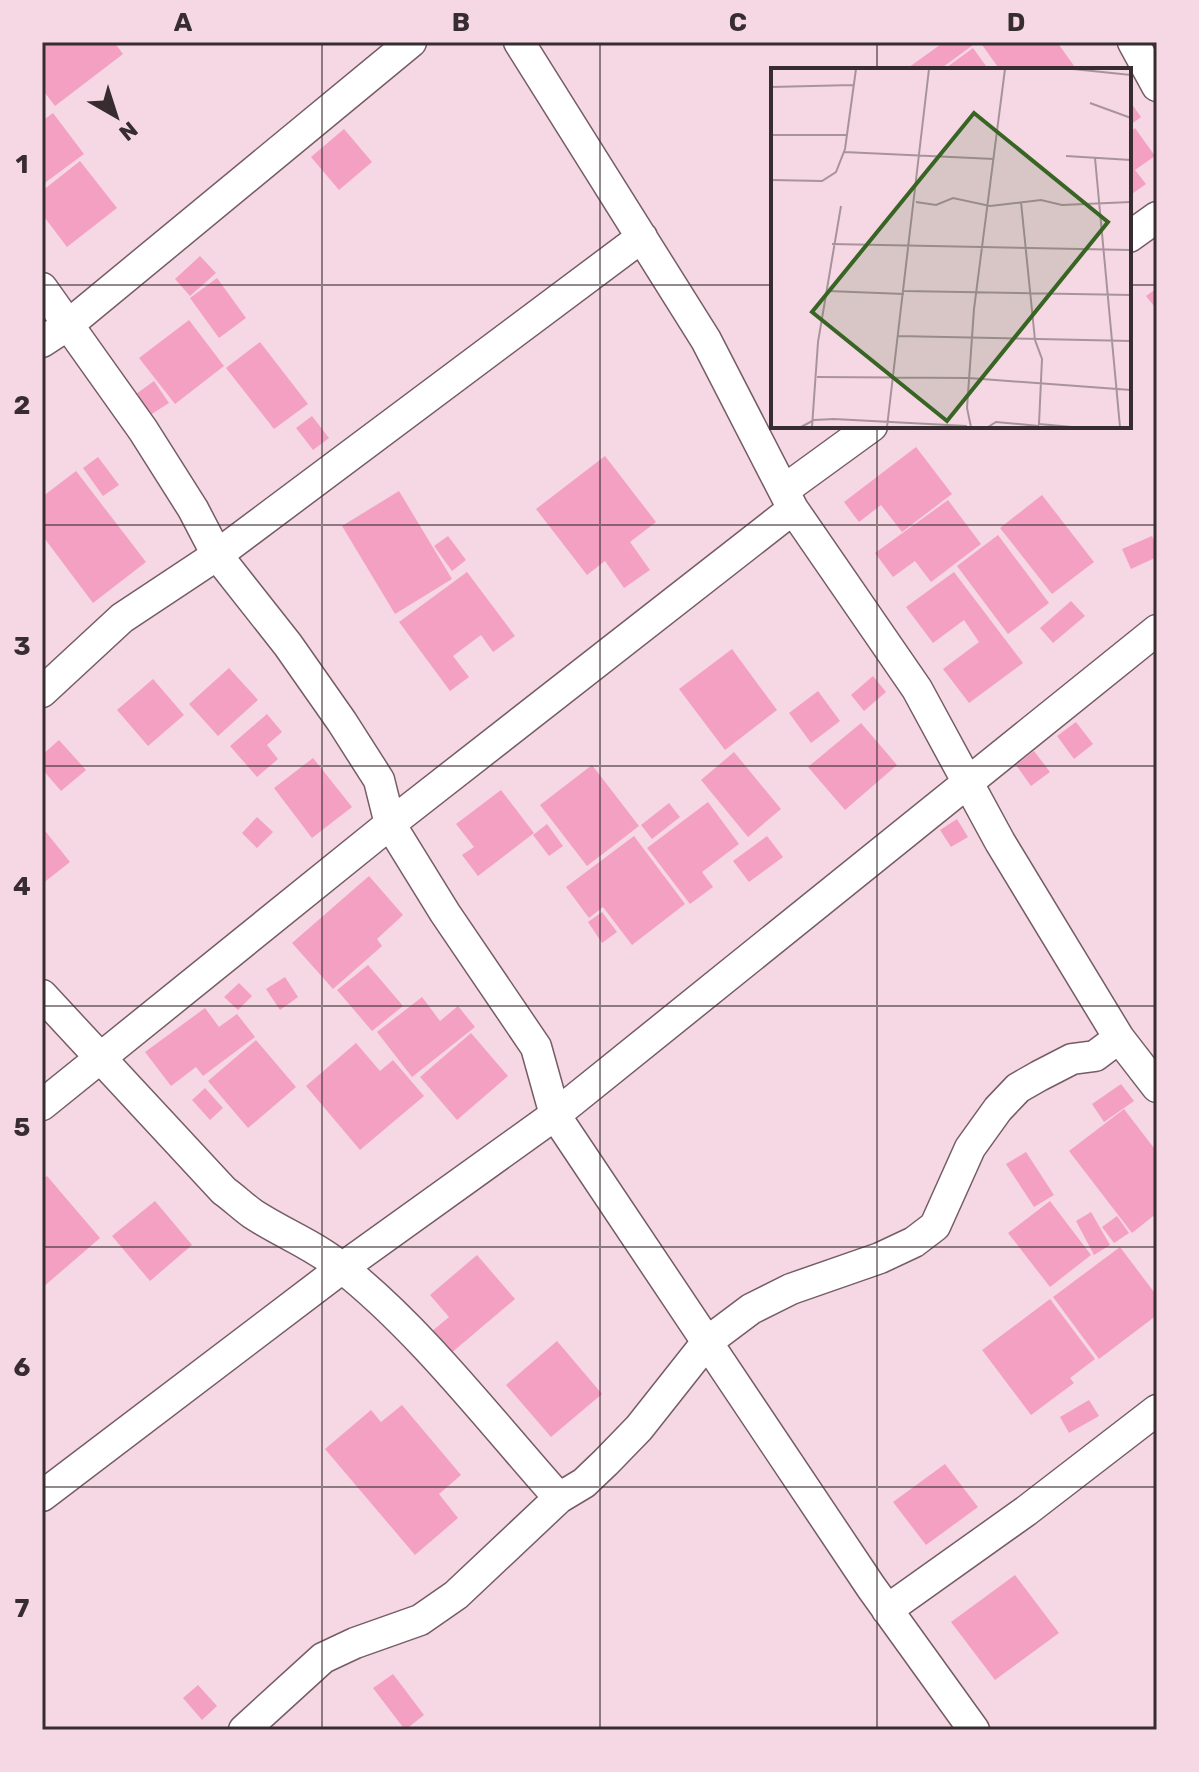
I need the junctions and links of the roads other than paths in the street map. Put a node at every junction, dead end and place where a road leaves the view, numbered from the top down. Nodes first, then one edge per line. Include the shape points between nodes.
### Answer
1 (411, 42) edge
2 (519, 42) edge
3 (1133, 42) edge
4 (1157, 86) edge
5 (1157, 217) edge
6 (1131, 236) edge
7 (642, 237) junction
8 (42, 288) edge
9 (68, 325) junction
10 (42, 342) edge
11 (870, 428) edge
12 (789, 500) junction
13 (217, 555) junction
14 (1157, 630) edge
15 (42, 692) edge
16 (966, 782) junction
17 (390, 824) junction
18 (42, 995) edge
19 (1119, 1038) junction
20 (100, 1059) junction
21 (1157, 1087) edge
22 (42, 1105) edge
23 (555, 1115) junction
24 (342, 1268) junction
25 (707, 1342) junction
26 (1157, 1410) edge
27 (42, 1496) edge
28 (559, 1498) junction
29 (887, 1610) junction
30 (244, 1730) edge
31 (974, 1730) edge

1 - 9 street
2 - 7 street
3 - 4 street
5 - 6 street
7 - 12 street via 706,340
7 - 13 street
8 - 9 street
9 - 10 street
9 - 13 street via 143,430
11 - 12 street
12 - 16 street via 917,689
12 - 17 street
13 - 15 street via 122,618
13 - 17 street via 342,722 379,780
14 - 16 street
16 - 19 street
16 - 23 street
17 - 20 street
17 - 23 street via 536,1047
18 - 20 street
19 - 21 street
19 - 25 street via 1095,1056 1072,1059 1018,1088 981,1129 935,1226 914,1242 791,1289 751,1309
20 - 22 street
20 - 24 street via 224,1191
23 - 24 street
23 - 25 street
24 - 27 street
24 - 28 street via 431,1354
25 - 28 street via 639,1428 584,1483
25 - 29 street
26 - 29 street
28 - 30 street via 456,1595 420,1620 323,1658
29 - 31 street

